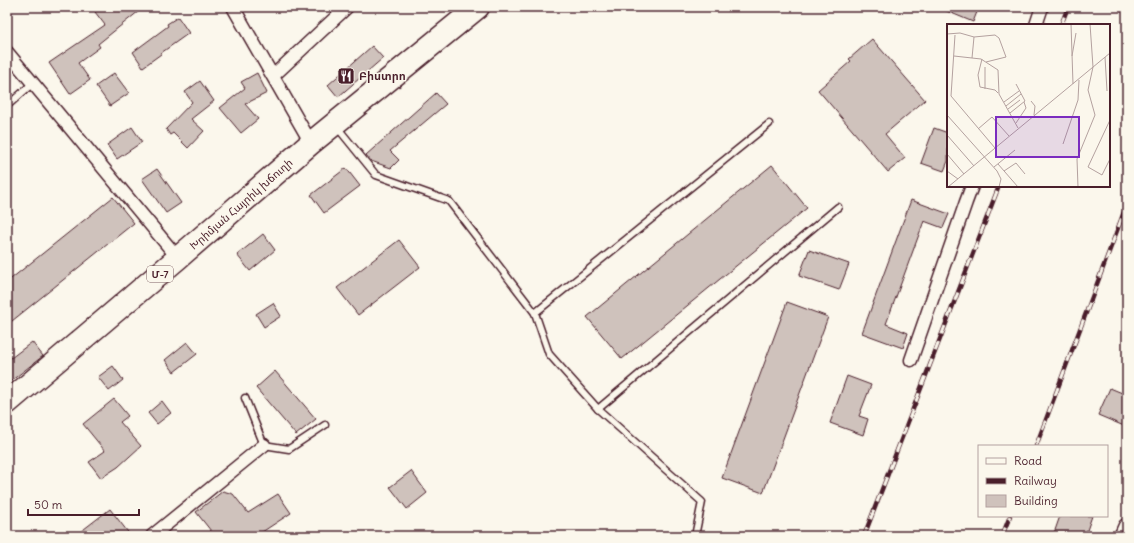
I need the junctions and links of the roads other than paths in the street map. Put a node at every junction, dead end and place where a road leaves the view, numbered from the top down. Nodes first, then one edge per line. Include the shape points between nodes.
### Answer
1 (234, 7) edge
2 (347, 7) edge
3 (478, 7) edge
4 (1042, 7) edge
5 (1036, 24) edge
6 (7, 52) edge
7 (273, 76) junction
8 (33, 83) junction
9 (7, 106) edge
10 (335, 124) junction
11 (769, 124) dead end
12 (311, 143) junction
13 (972, 187) edge
14 (838, 207) dead end
15 (178, 258) junction
16 (535, 313) junction
17 (911, 360) dead end
18 (245, 398) dead end
19 (7, 403) edge
20 (598, 410) junction
21 (325, 424) dead end
22 (264, 445) junction
23 (1127, 527) edge
24 (152, 536) edge
25 (695, 536) edge
26 (1123, 536) edge

1 - 7 street
2 - 7 street
3 - 10 highway, Խրիմյան Հայրիկ խճուղի / Մ-7
4 - 5 street
6 - 8 street
7 - 12 street
8 - 9 lane
8 - 15 street
10 - 12 highway, Խրիմյան Հայրիկ խճուղի / Մ-7
10 - 16 lane via 376,175 449,201
11 - 16 lane
12 - 15 highway, Խրիմյան Հայրիկ խճուղի / Մ-7
13 - 17 street
14 - 20 lane
15 - 19 highway, Խրիմյան Հայրիկ խճուղի / Մ-7
16 - 20 lane via 549,354
18 - 22 lane
20 - 25 lane via 702,502
21 - 22 lane via 289,449
22 - 24 street
23 - 26 street

